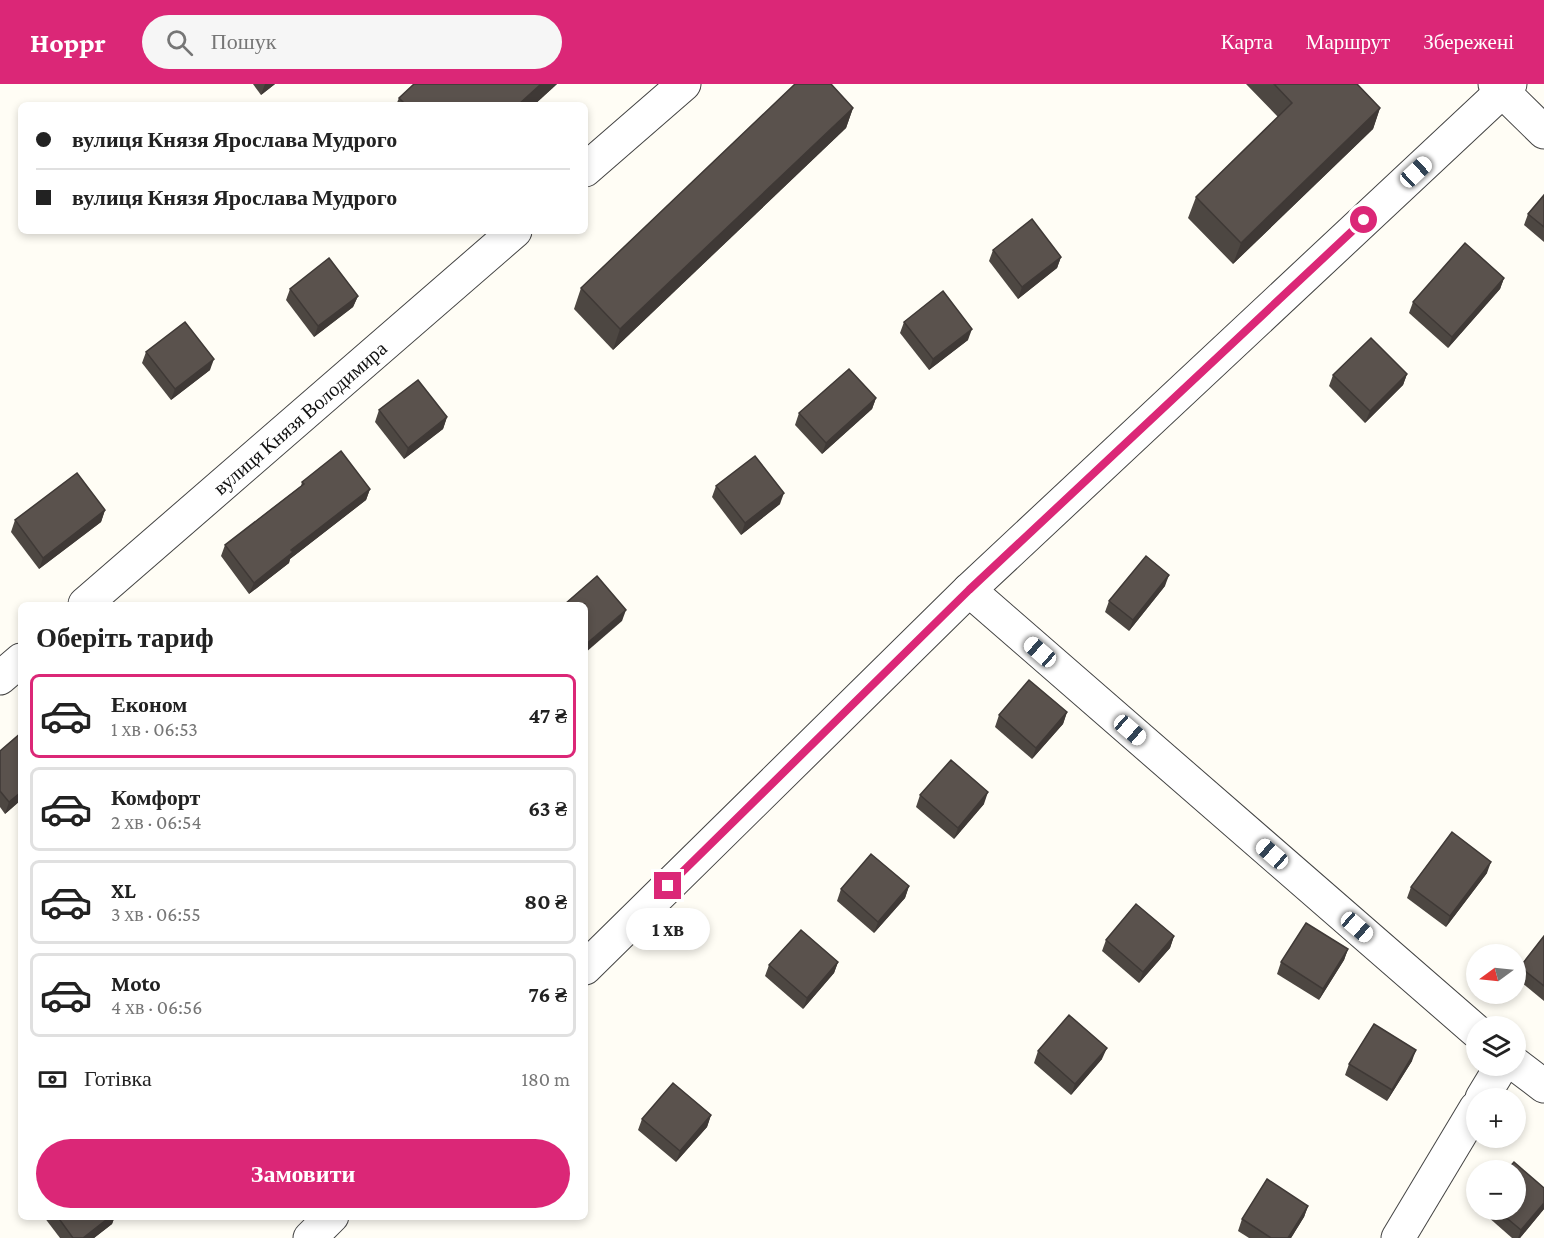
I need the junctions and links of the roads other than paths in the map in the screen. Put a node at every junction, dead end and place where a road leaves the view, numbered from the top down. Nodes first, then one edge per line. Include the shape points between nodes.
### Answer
1 (684, 84) edge
2 (1502, 87) edge
3 (1544, 132) edge
4 (588, 167) edge
5 (512, 234) edge
6 (969, 590) junction
7 (87, 602) edge
8 (18, 663) edge
9 (0, 678) edge
10 (588, 965) edge
11 (1466, 1022) edge
12 (1526, 1072) edge
13 (1544, 1086) edge
14 (1466, 1125) edge
15 (328, 1220) edge
16 (310, 1238) edge
17 (1398, 1238) edge

1 - 4 street
2 - 3 street
2 - 6 street
5 - 7 street, вулиця Князя Володимира
6 - 10 street
6 - 11 street
8 - 9 street
12 - 13 street
14 - 17 street
15 - 16 street

